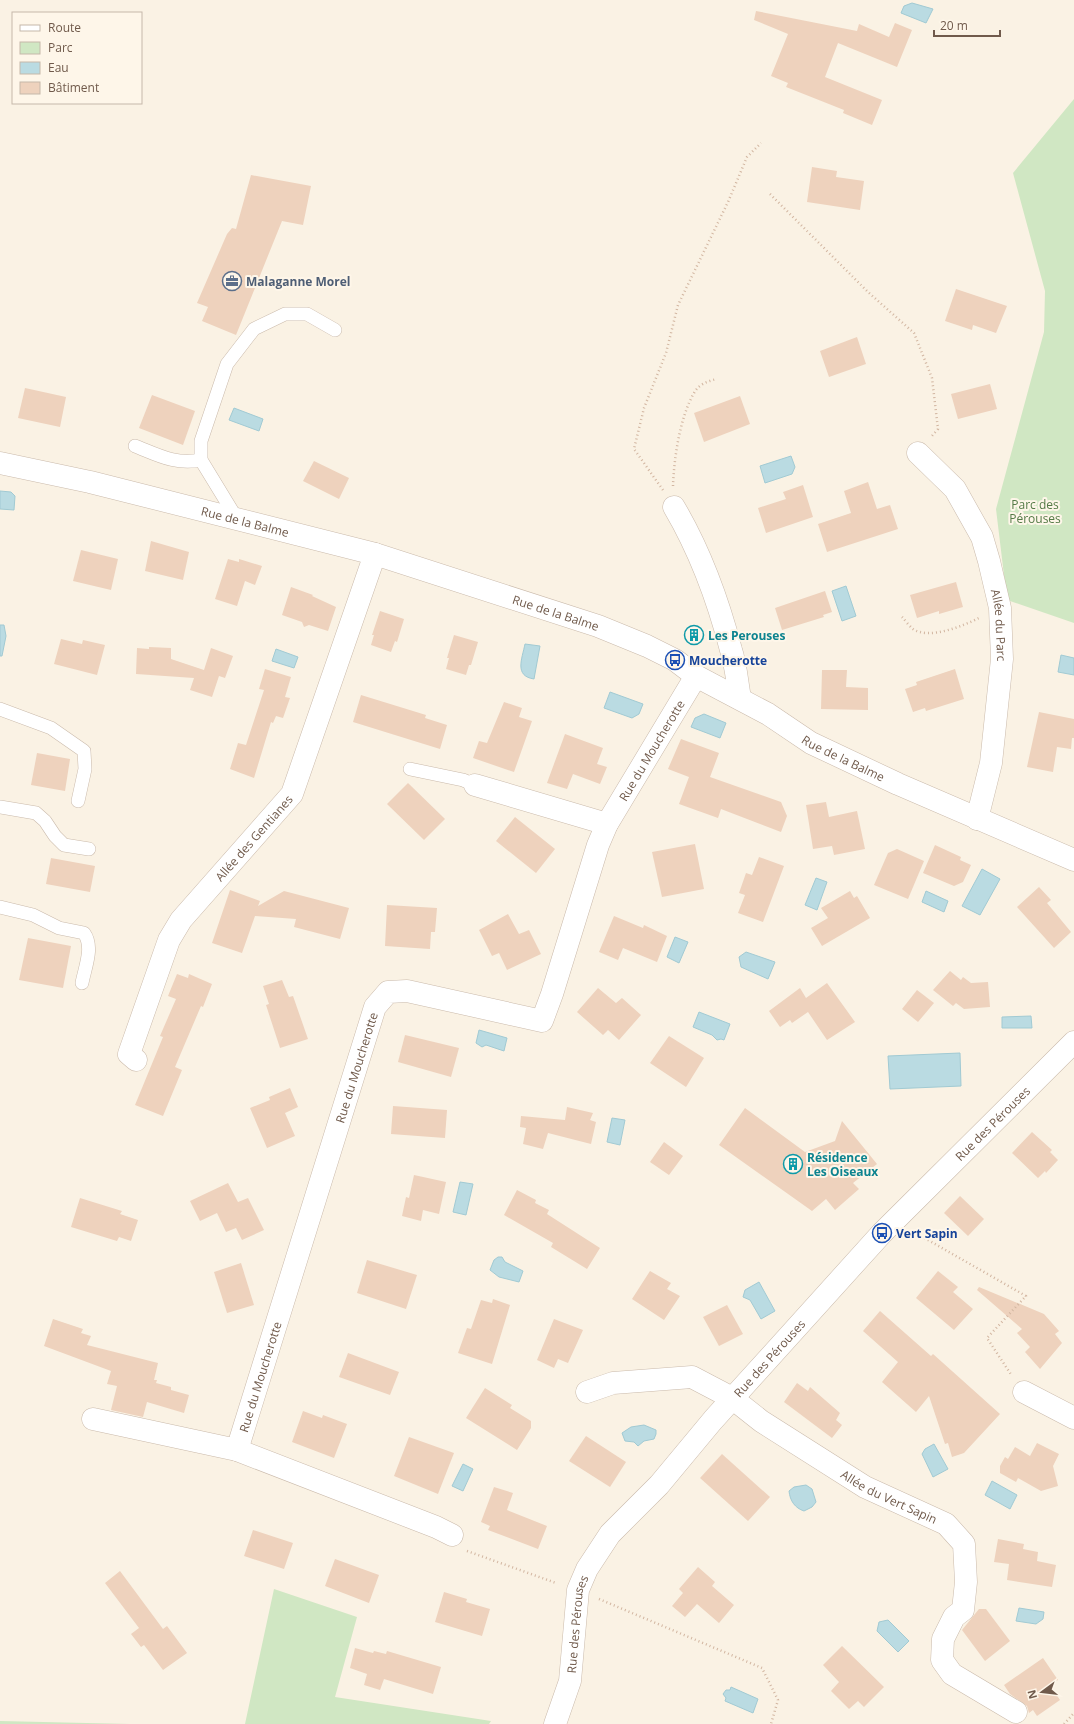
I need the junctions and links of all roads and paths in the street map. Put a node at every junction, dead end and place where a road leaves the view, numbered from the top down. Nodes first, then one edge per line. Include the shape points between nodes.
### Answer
1 (761, 143) dead end
2 (770, 194) dead end
3 (335, 330) dead end
4 (717, 379) dead end
5 (136, 446) dead end
6 (918, 453) joint
7 (201, 460) junction
8 (0, 463) edge
9 (674, 507) junction
10 (237, 519) junction
11 (375, 554) junction
12 (1000, 608) junction
13 (902, 617) dead end
14 (696, 676) junction
15 (740, 698) junction
16 (0, 710) edge
17 (410, 770) dead end
18 (475, 785) joint
19 (78, 801) dead end
20 (0, 807) edge
21 (977, 819) junction
22 (607, 824) junction
23 (89, 849) dead end
24 (1074, 860) edge
25 (0, 907) edge
26 (82, 983) dead end
27 (1074, 1042) edge
28 (136, 1060) dead end
29 (898, 1217) junction
30 (586, 1392) dead end
31 (1024, 1392) joint
32 (732, 1398) junction
33 (93, 1418) dead end
34 (1074, 1418) edge
35 (237, 1450) junction
36 (452, 1535) joint
37 (578, 1590) junction
38 (1016, 1712) dead end
39 (1074, 1713) edge
40 (555, 1724) edge
41 (771, 1724) edge
42 (1064, 1724) edge

1 - 9 path via 747,157 678,305 666,353 644,408 634,449
2 - 6 path via 868,292 914,333 932,378 938,429
3 - 7 lane via 307,314 285,314 254,329 227,364 201,441
4 - 9 path via 705,382 694,392 683,419 673,473
5 - 7 lane via 167,459 186,463
6 - 12 street, Allée du Parc via 955,489 982,538
7 - 10 lane
8 - 10 street, Rue de la Balme via 90,482
9 - 15 street via 690,533 706,574 732,650
10 - 11 street, Rue de la Balme
11 - 14 street, Rue de la Balme via 598,626 675,660
11 - 28 street, Allée des Gentianes via 292,794 181,920 169,940 129,1054
12 - 13 path via 970,623 941,632 923,633 912,629
12 - 21 street, Allée du Parc via 1002,659 991,764
14 - 15 street, Rue de la Balme
14 - 22 street, Rue du Moucherotte
15 - 21 street, Rue de la Balme via 811,743
16 - 19 lane via 51,728 84,751 85,769
17 - 18 lane via 464,780
18 - 22 street
20 - 23 lane via 36,813 64,845
21 - 24 street, Rue de la Balme
22 - 35 street, Rue du Moucherotte via 542,1021 407,991 388,992 375,1007
25 - 26 lane via 33,915 59,928 84,933 89,948
27 - 29 street, Rue des Pérouses
29 - 31 path via 899,1224 1026,1296 987,1338
29 - 32 street, Rue des Pérouses
30 - 32 street, Allée du Vert Sapin via 613,1383 692,1377
31 - 34 street
32 - 37 street, Rue des Pérouses via 659,1485 610,1534 587,1569
32 - 38 street, Allée du Vert Sapin via 761,1421 865,1486 946,1524 964,1544 966,1582 963,1610 954,1617 943,1638 942,1660 952,1674
33 - 35 street
35 - 36 street
36 - 37 path via 453,1546
37 - 40 street, Rue des Pérouses via 570,1681
37 - 41 path via 762,1668 778,1700
39 - 42 path

